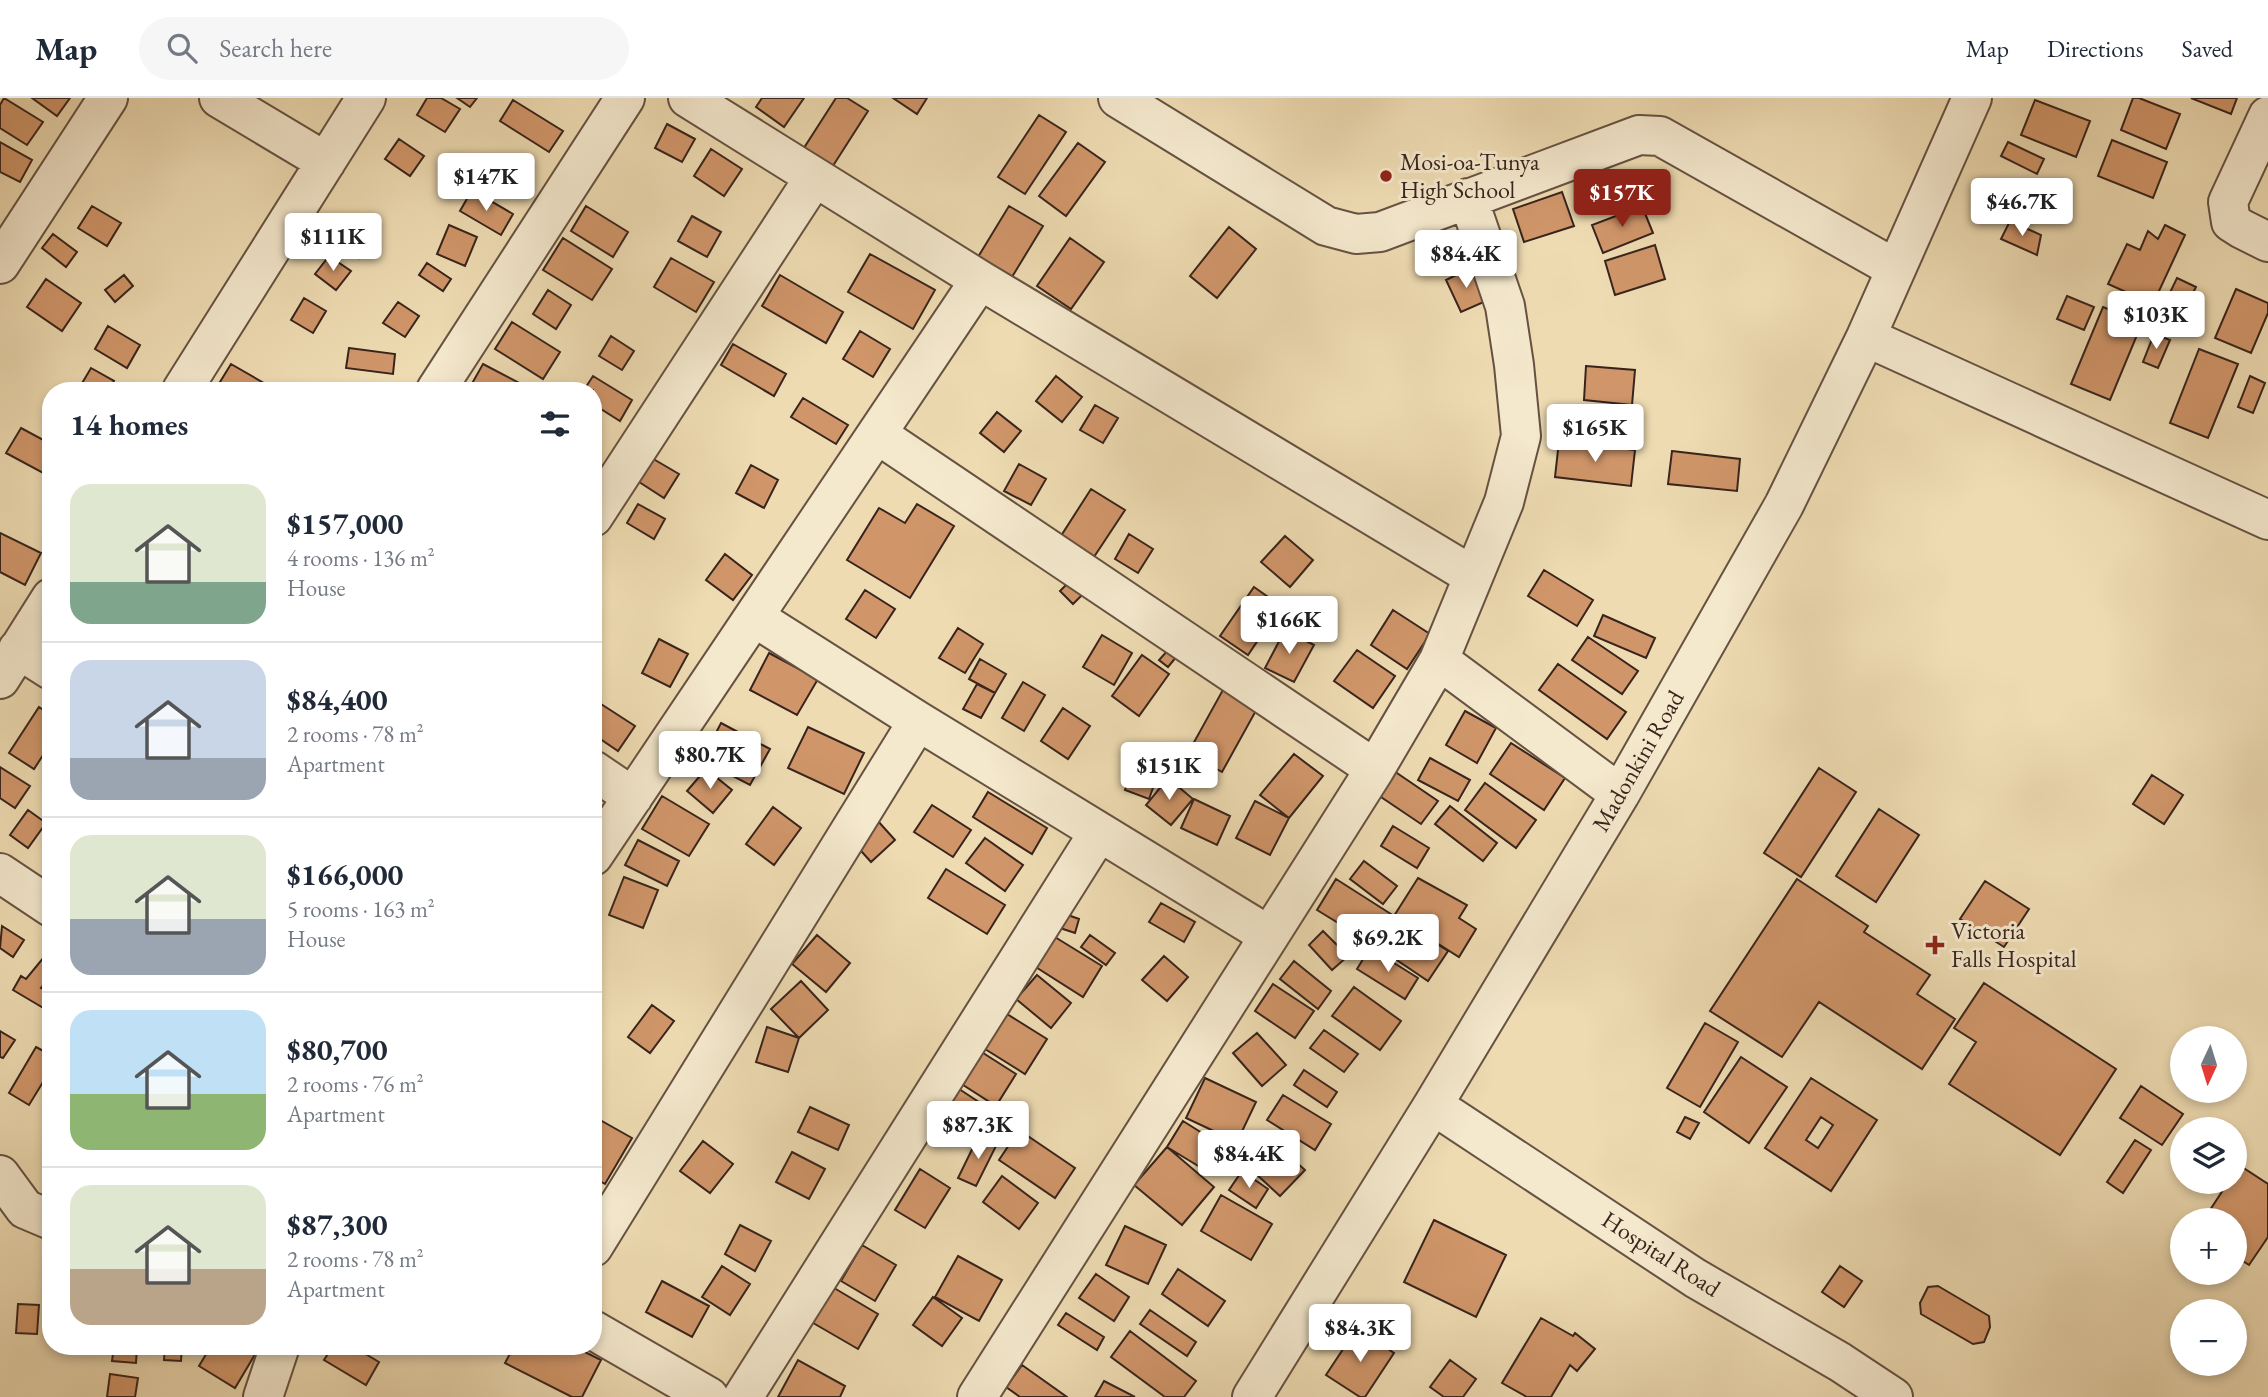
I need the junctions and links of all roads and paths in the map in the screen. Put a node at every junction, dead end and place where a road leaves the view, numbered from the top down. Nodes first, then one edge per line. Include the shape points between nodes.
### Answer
1 (108, 98) edge
2 (219, 98) edge
3 (366, 98) edge
4 (625, 98) edge
5 (688, 98) edge
6 (1118, 98) edge
7 (1972, 98) edge
8 (2268, 116) edge
9 (326, 162) junction
10 (814, 178) junction
11 (1468, 198) junction
12 (2268, 242) edge
13 (0, 264) edge
14 (1896, 269) junction
15 (980, 280) junction
16 (1866, 337) junction
17 (187, 382) edge
18 (441, 382) edge
19 (877, 434) junction
20 (602, 503) edge
21 (2268, 520) edge
22 (1473, 576) junction
23 (42, 612) edge
24 (754, 617) junction
25 (1438, 660) junction
26 (9, 664) edge
27 (42, 669) edge
28 (918, 721) junction
29 (1374, 769) junction
30 (602, 777) edge
31 (1620, 794) junction
32 (633, 797) junction
33 (1099, 832) junction
34 (602, 843) edge
35 (0, 873) edge
36 (42, 901) edge
37 (1268, 936) junction
38 (1433, 1105) junction
39 (0, 1175) edge
40 (42, 1216) edge
41 (602, 1232) edge
42 (602, 1335) edge
43 (277, 1355) edge
44 (263, 1397) edge
45 (709, 1397) edge
46 (743, 1397) edge
47 (977, 1397) edge
48 (1252, 1397) edge
49 (1893, 1397) edge

1 - 13 street
2 - 9 street
3 - 9 street
4 - 18 street
5 - 10 street
6 - 11 street via 1326,226 1356,234 1380,232
7 - 14 street, Madonkini Road
8 - 12 street via 2228,202 2231,222
9 - 17 street
10 - 15 street
10 - 20 street
11 - 14 street via 1639,135 1660,136
11 - 22 street via 1505,306 1521,436 1504,502
14 - 16 street, Madonkini Road
15 - 19 street
15 - 22 street
16 - 21 street
16 - 31 street, Madonkini Road via 1784,505
19 - 24 street
19 - 29 street
22 - 25 street
23 - 26 street
24 - 28 street
24 - 32 street
25 - 29 street
25 - 31 street
26 - 27 street
28 - 33 street
28 - 41 street
29 - 37 street
30 - 32 street
31 - 38 street, Madonkini Road
32 - 34 street
33 - 37 street
33 - 46 street
35 - 36 street
37 - 47 street
38 - 48 street, Madonkini Road
38 - 49 street, Hospital Road via 1695,1278
39 - 40 street via 25,1209
42 - 45 street
43 - 44 street

